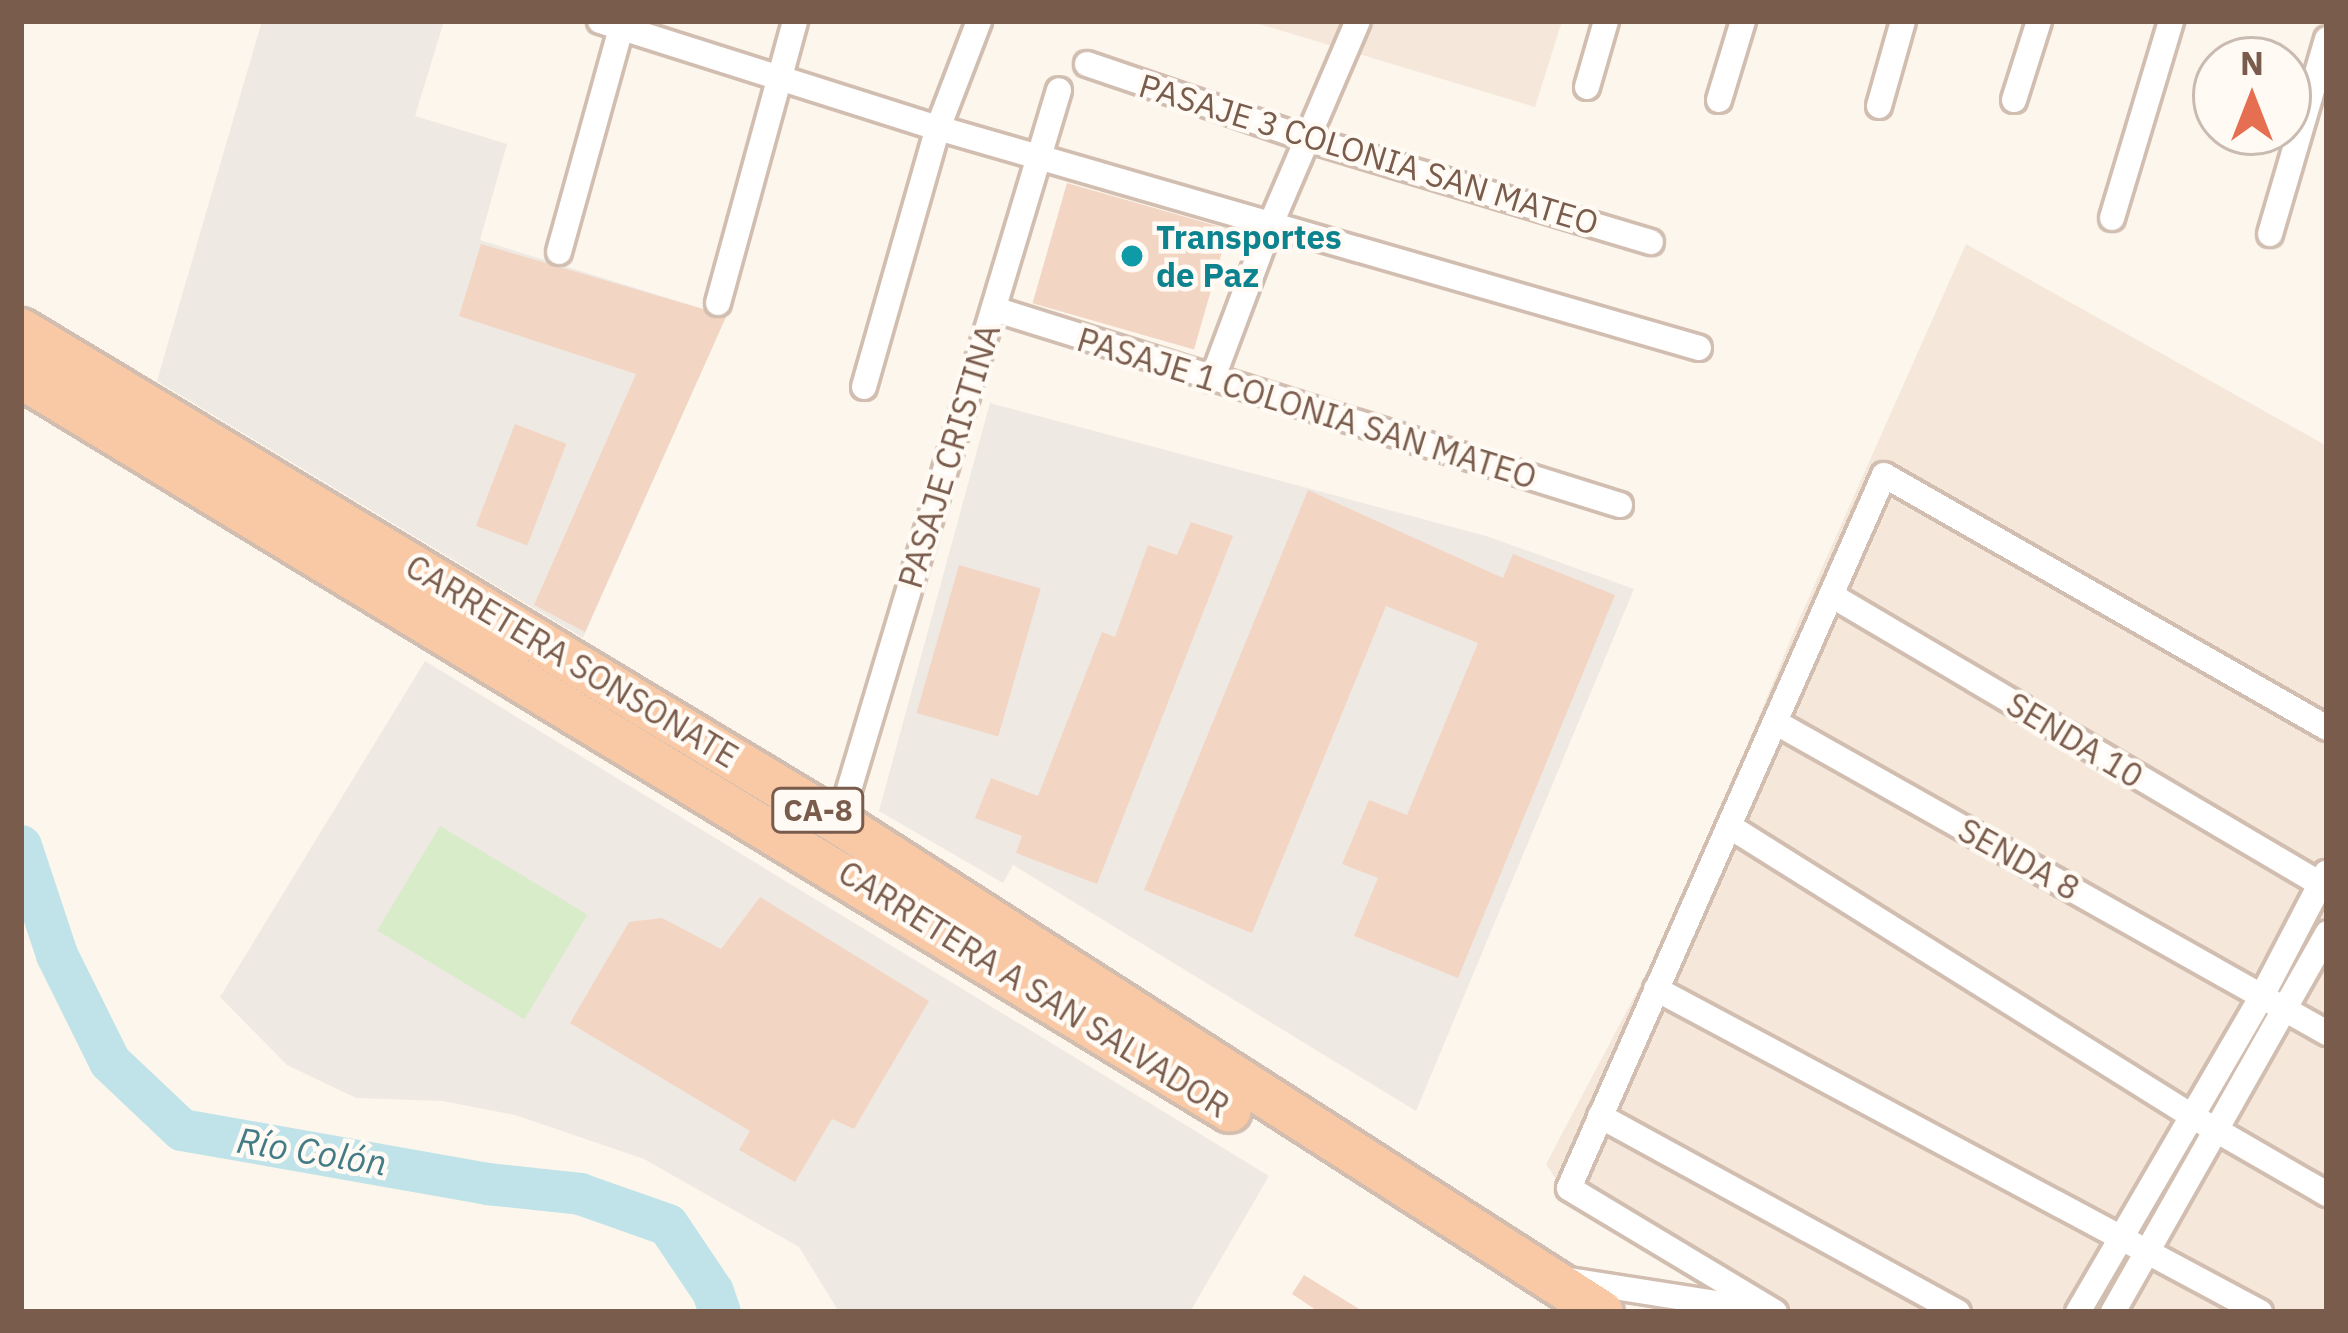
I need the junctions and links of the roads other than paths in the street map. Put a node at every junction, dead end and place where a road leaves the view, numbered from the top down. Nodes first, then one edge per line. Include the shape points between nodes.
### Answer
1 (794, 21) edge
2 (980, 21) edge
3 (1358, 21) edge
4 (1606, 21) edge
5 (1743, 21) edge
6 (1903, 21) edge
7 (2038, 21) edge
8 (2171, 21) edge
9 (615, 23) edge
10 (2327, 39) edge
11 (1087, 64) dead end
12 (779, 77) junction
13 (1587, 87) dead end
14 (1059, 90) dead end
15 (1719, 100) dead end
16 (2014, 100) dead end
17 (1879, 106) dead end
18 (938, 128) junction
19 (1307, 139) junction
20 (1041, 157) junction
21 (2111, 218) dead end
22 (1270, 226) junction
23 (2270, 234) dead end
24 (1651, 242) dead end
25 (559, 252) dead end
26 (718, 303) dead end
27 (994, 309) junction
28 (21, 330) edge
29 (1699, 348) dead end
30 (21, 376) edge
31 (1212, 380) junction
32 (864, 388) dead end
33 (1620, 505) dead end
34 (1831, 595) junction
35 (1775, 722) junction
36 (2327, 728) edge
37 (838, 823) junction
38 (1729, 826) junction
39 (2324, 881) edge
40 (2327, 933) edge
41 (1656, 989) junction
42 (2262, 996) junction
43 (2288, 1010) junction
44 (2327, 1033) edge
45 (2191, 1115) junction
46 (1600, 1116) junction
47 (2216, 1130) junction
48 (2327, 1194) edge
49 (2122, 1234) junction
50 (2148, 1249) junction
51 (1546, 1294) edge
52 (1602, 1312) edge
53 (1771, 1312) edge
54 (1958, 1312) edge
55 (2078, 1312) edge
56 (2113, 1312) edge
57 (2260, 1312) edge

1 - 12 street
2 - 18 street
3 - 19 street
4 - 13 street
5 - 15 street
6 - 17 street
7 - 16 street
8 - 21 street
9 - 12 street
9 - 25 street
10 - 23 street
11 - 19 street, PASAJE 3 COLONIA SAN MATEO
12 - 18 street
12 - 26 street
14 - 20 street, PASAJE CRISTINA
18 - 20 street
18 - 32 street
19 - 22 street
19 - 24 street, PASAJE 3 COLONIA SAN MATEO
20 - 22 street
20 - 27 street, PASAJE CRISTINA
22 - 29 street
22 - 31 street
27 - 31 street, PASAJE 1 COLONIA SAN MATEO
27 - 37 street, PASAJE CRISTINA
28 - 37 highway, CARRETERA SONSONATE / CA-8
30 - 51 highway, CARRETERA A SAN SALVADOR / CA-8
31 - 33 street, PASAJE 1 COLONIA SAN MATEO
34 - 35 street
34 - 36 street via 1884,475
34 - 39 street, SENDA 10
35 - 38 street
35 - 42 street, SENDA 8
37 - 51 highway, CARRETERA SONSONATE / CA-8
38 - 41 street
38 - 45 street
39 - 42 street
40 - 43 street
41 - 46 street
41 - 49 street
42 - 43 street, SENDA 8
42 - 45 street
43 - 44 street, SENDA 8
43 - 47 street
45 - 47 street
45 - 49 street
46 - 53 street via 1569,1188
46 - 54 street
47 - 48 street
47 - 50 street
49 - 50 street
49 - 55 street
50 - 56 street
50 - 57 street
51 - 52 highway, CARRETERA SONSONATE / CA-8
51 - 53 street

